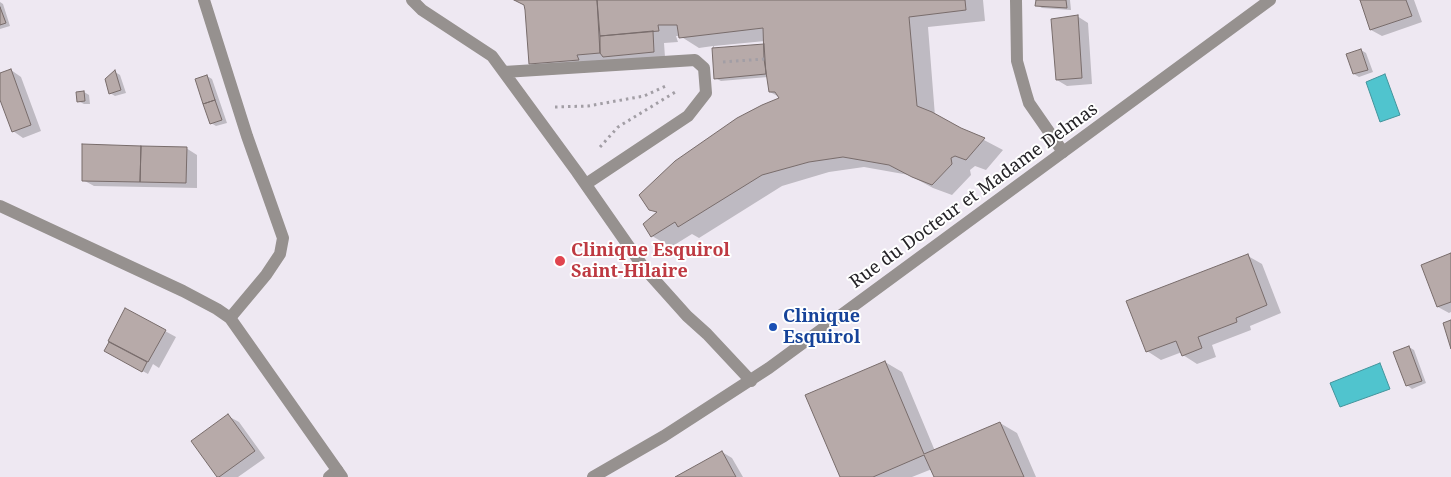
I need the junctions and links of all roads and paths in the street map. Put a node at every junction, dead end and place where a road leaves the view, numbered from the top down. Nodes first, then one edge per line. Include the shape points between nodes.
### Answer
1 (204, 0) edge
2 (412, 0) edge
3 (1016, 0) edge
4 (1270, 0) edge
5 (504, 72) junction
6 (670, 84) dead end
7 (530, 107) junction
8 (1063, 152) junction
9 (586, 184) junction
10 (0, 206) edge
11 (230, 318) junction
12 (751, 381) junction
13 (336, 475) edge
14 (593, 477) edge

1 - 11 street via 282,238 280,254
2 - 5 street via 492,56
3 - 8 street via 1018,61 1026,93
4 - 8 street, Rue du Docteur et Madame Delmas
5 - 7 street
5 - 9 street via 695,60 704,68 706,93 688,116
6 - 7 path via 644,96 588,106
7 - 9 street
8 - 12 street, Rue du Docteur et Madame Delmas
9 - 12 street via 644,268
10 - 11 street via 183,291
11 - 13 street
12 - 14 street, Rue du Docteur et Madame Delmas

